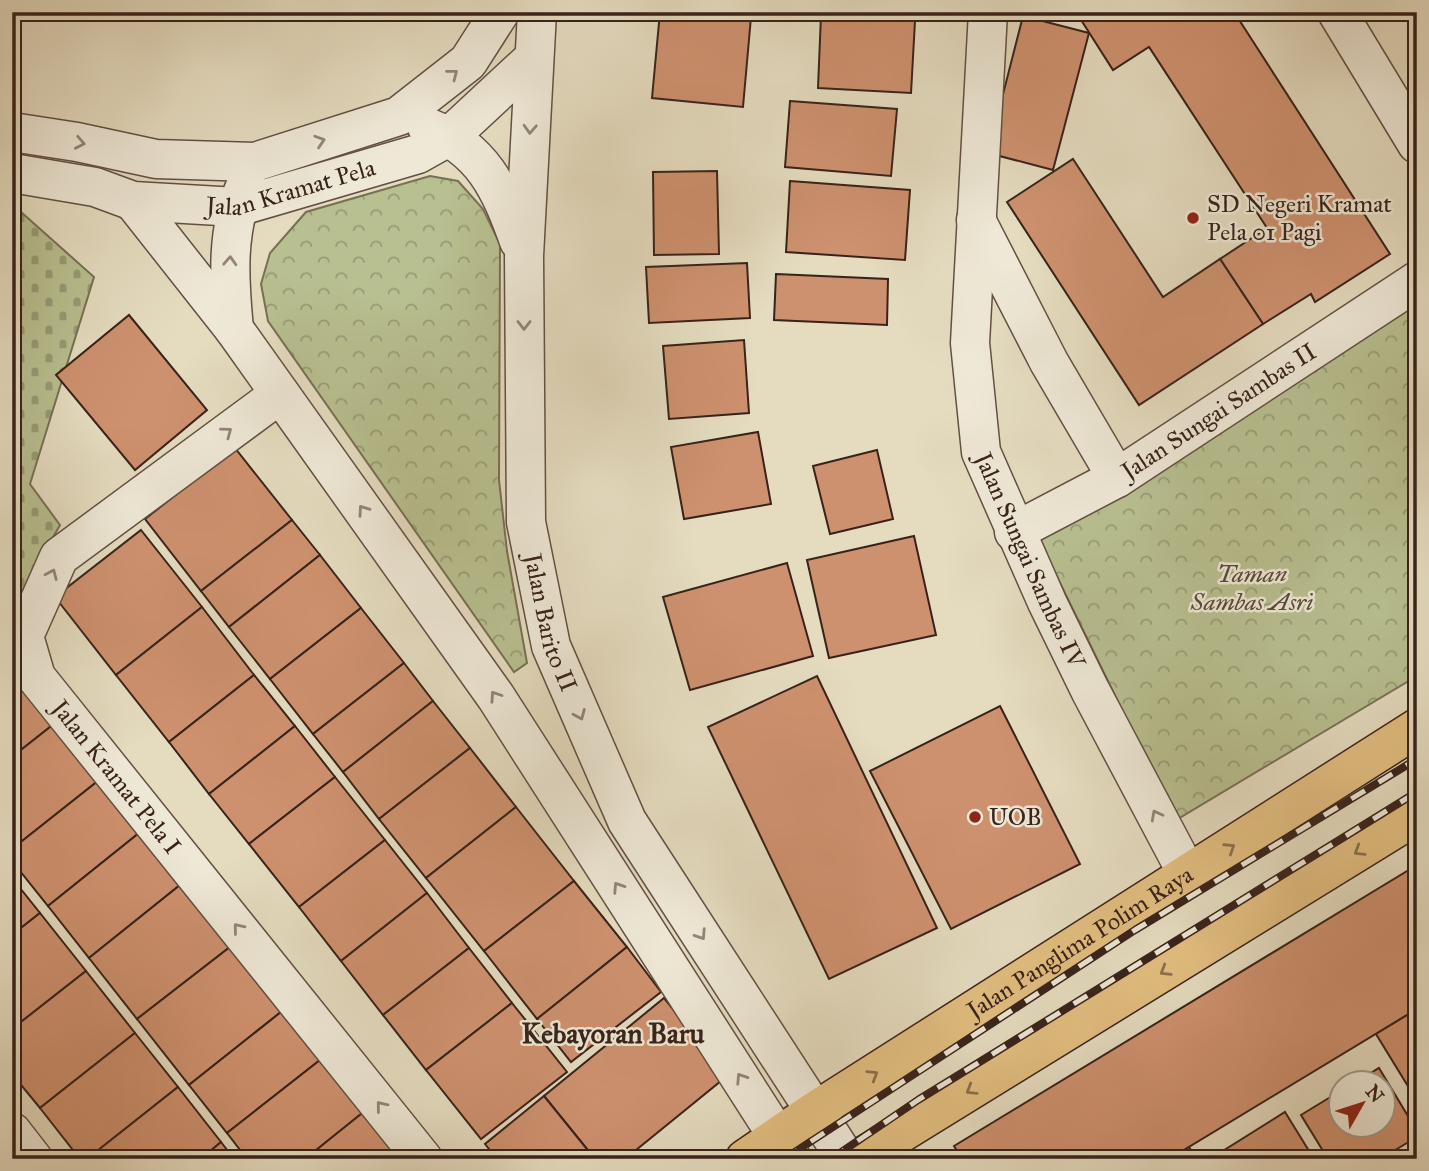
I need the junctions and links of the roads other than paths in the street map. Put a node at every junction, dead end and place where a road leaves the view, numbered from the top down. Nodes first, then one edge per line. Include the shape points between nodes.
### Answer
1 (500, 12) edge
2 (537, 12) edge
3 (988, 12) edge
4 (1337, 12) edge
5 (534, 58) junction
6 (399, 116) junction
7 (12, 132) edge
8 (450, 136) junction
9 (1417, 144) edge
10 (255, 162) junction
11 (12, 173) edge
12 (133, 201) junction
13 (237, 206) junction
14 (975, 218) junction
15 (524, 256) junction
16 (1417, 281) edge
17 (234, 329) junction
18 (280, 394) junction
19 (1117, 478) junction
20 (1014, 532) junction
21 (18, 637) edge
22 (1417, 728) edge
23 (1417, 815) edge
24 (1188, 875) junction
25 (815, 1111) junction
26 (12, 1132) edge
27 (785, 1147) edge
28 (33, 1159) edge
29 (423, 1159) edge
30 (745, 1159) edge
31 (846, 1159) edge
32 (859, 1159) edge

6 -> 1 street, Jalan Kramat Pela via 468,62
2 - 5 street, Jalan Barito II
3 - 14 street, Jalan Sungai Sambas IV
4 - 9 street
5 - 8 street, Jalan Kramat Pela
5 -> 15 street, Jalan Barito II
6 - 8 street
10 -> 6 street, Jalan Kramat Pela
7 -> 10 street, Jalan Kramat Pela via 156,159
8 - 13 street, Jalan Kramat Pela via 418,154
8 - 15 street via 479,160 503,197
10 - 13 street
11 - 12 street, Jalan Kramat Pela via 95,187
12 - 13 street, Jalan Kramat Pela
12 - 17 street
17 -> 13 street via 229,274
14 - 19 street via 1049,362
14 - 20 street, Jalan Sungai Sambas IV via 970,343 981,452
15 -> 25 street, Jalan Barito II via 526,523 551,646 626,821
16 - 19 street, Jalan Sungai Sambas II
17 - 18 street
21 -> 18 street, Jalan Kramat Pela I via 59,557
27 -> 18 street via 496,697
19 - 20 street, Jalan Sungai Sambas II
24 -> 20 street, Jalan Sungai Sambas IV via 1090,690
29 -> 21 street, Jalan Kramat Pela I via 36,677
24 -> 22 main road, Jalan Panglima Polim Raya
23 -> 32 main road
25 -> 24 main road, Jalan Panglima Polim Raya
25 - 27 main road, Jalan Panglima Polim Raya
25 - 31 street, Jalan Barito II
26 - 28 street
27 - 30 main road, Jalan Panglima Polim Raya

